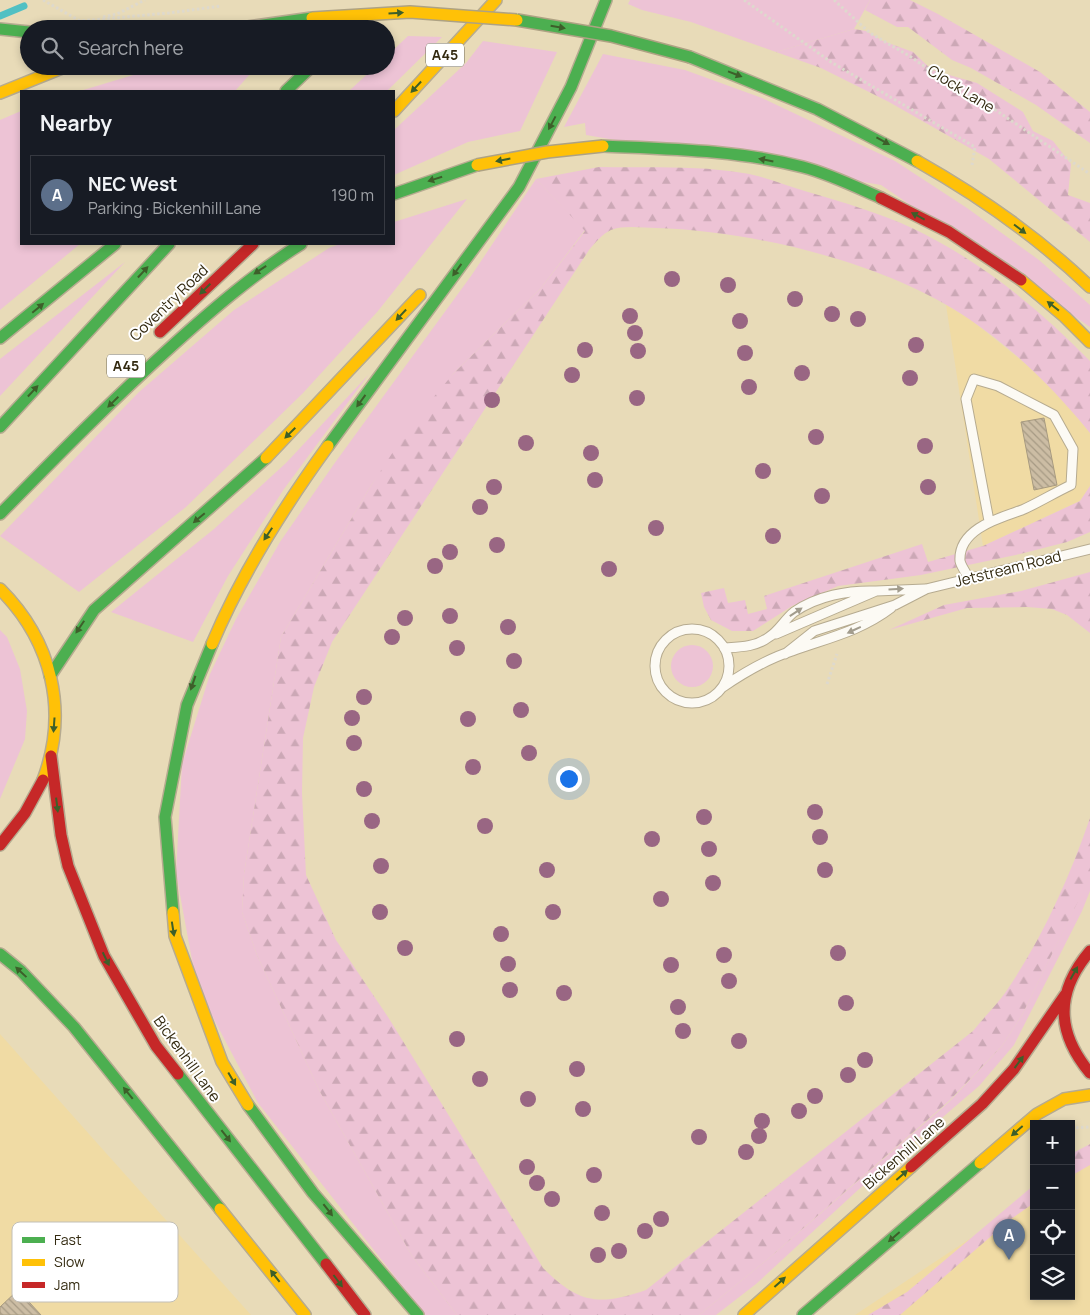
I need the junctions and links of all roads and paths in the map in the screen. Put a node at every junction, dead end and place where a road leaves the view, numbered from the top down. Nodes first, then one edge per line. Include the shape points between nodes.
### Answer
1 (43, 0) edge
2 (144, 0) edge
3 (382, 0) edge
4 (386, 0) edge
5 (496, 0) edge
6 (606, 0) edge
7 (744, 0) edge
8 (834, 0) edge
9 (226, 6) dead end
10 (78, 20) edge
11 (85, 20) edge
12 (93, 20) edge
13 (298, 20) edge
14 (361, 20) edge
15 (369, 20) edge
16 (0, 29) edge
17 (20, 31) edge
18 (45, 75) edge
19 (303, 75) edge
20 (287, 90) edge
21 (0, 93) edge
22 (395, 110) edge
23 (972, 166) dead end
24 (1090, 174) edge
25 (517, 189) junction
26 (395, 194) edge
27 (114, 245) edge
28 (168, 245) edge
29 (253, 245) edge
30 (299, 245) edge
31 (446, 267) dead end
32 (1090, 287) edge
33 (426, 288) dead end
34 (0, 338) edge
35 (154, 339) dead end
36 (1090, 342) edge
37 (0, 427) edge
38 (0, 514) edge
39 (989, 521) junction
40 (1090, 549) edge
41 (969, 578) junction
42 (0, 589) edge
43 (926, 589) junction
44 (876, 591) junction
45 (895, 605) junction
46 (770, 637) junction
47 (724, 648) junction
48 (842, 650) dead end
49 (785, 654) junction
50 (50, 676) junction
51 (827, 684) dead end
52 (722, 687) junction
53 (51, 756) junction
54 (0, 845) edge
55 (1089, 951) edge
56 (0, 954) edge
57 (1064, 995) junction
58 (1090, 1074) edge
59 (1090, 1095) edge
60 (1090, 1127) edge
61 (1075, 1128) edge
62 (305, 1315) edge
63 (365, 1315) edge
64 (418, 1315) edge
65 (744, 1315) edge
66 (803, 1315) edge

1 - 10 path
2 - 11 path via 117,14
3 - 14 main road
4 - 15 main road
5 -> 22 main road, A45
6 -> 25 main road via 575,80
7 - 23 path via 831,62 974,146
8 - 24 path, Clock Lane via 870,33
9 - 12 path
13 -> 32 main road, bridge via 410,12 522,21 611,36 690,57 849,123 924,164 1021,229
16 - 17 main road
18 - 21 main road
19 - 20 main road
25 - 31 main road
25 -> 64 main road via 317,460 230,596 185,707 175,741 166,806 164,873 174,935 191,994 213,1045 261,1125 332,1216
36 -> 26 main road, bridge via 1061,313 1001,266 944,230 897,204 800,166 694,150 603,146 477,165
34 -> 27 main road
37 -> 28 main road
29 -> 35 main road, Coventry Road / A45
30 -> 38 main road via 254,274 149,366
33 -> 50 main road via 270,454 94,610 81,624
39 - 39 lane via 966,399 974,379 998,386 1054,415 1073,449 1071,486
39 - 41 lane via 975,531 963,547 960,562
40 - 41 lane, Jetstream Road
41 - 43 lane, Jetstream Road
42 - 50 main road via 29,622 44,653
44 -> 43 lane
43 - 45 lane
44 - 46 lane
46 -> 44 lane via 793,612 816,601 855,590
45 -> 49 lane via 874,621 849,633
45 - 49 lane via 814,631
46 - 47 lane via 754,644
47 - 52 lane via 729,667
47 - 52 lane via 702,630 676,632 660,647 654,667 660,685 677,700 701,702
48 - 51 path via 836,654
49 - 52 lane
50 -> 53 main road via 55,708
53 - 54 main road via 35,798
53 -> 63 main road, Bickenhill Lane via 68,866 104,956 121,988 156,1046
57 -> 55 main road via 1073,972
62 -> 56 main road via 74,1027 21,971
57 - 58 main road via 1062,1019 1068,1042
65 -> 57 main road, Bickenhill Lane via 982,1104 1014,1068
59 -> 66 main road via 1064,1098 1036,1114
60 - 61 path

